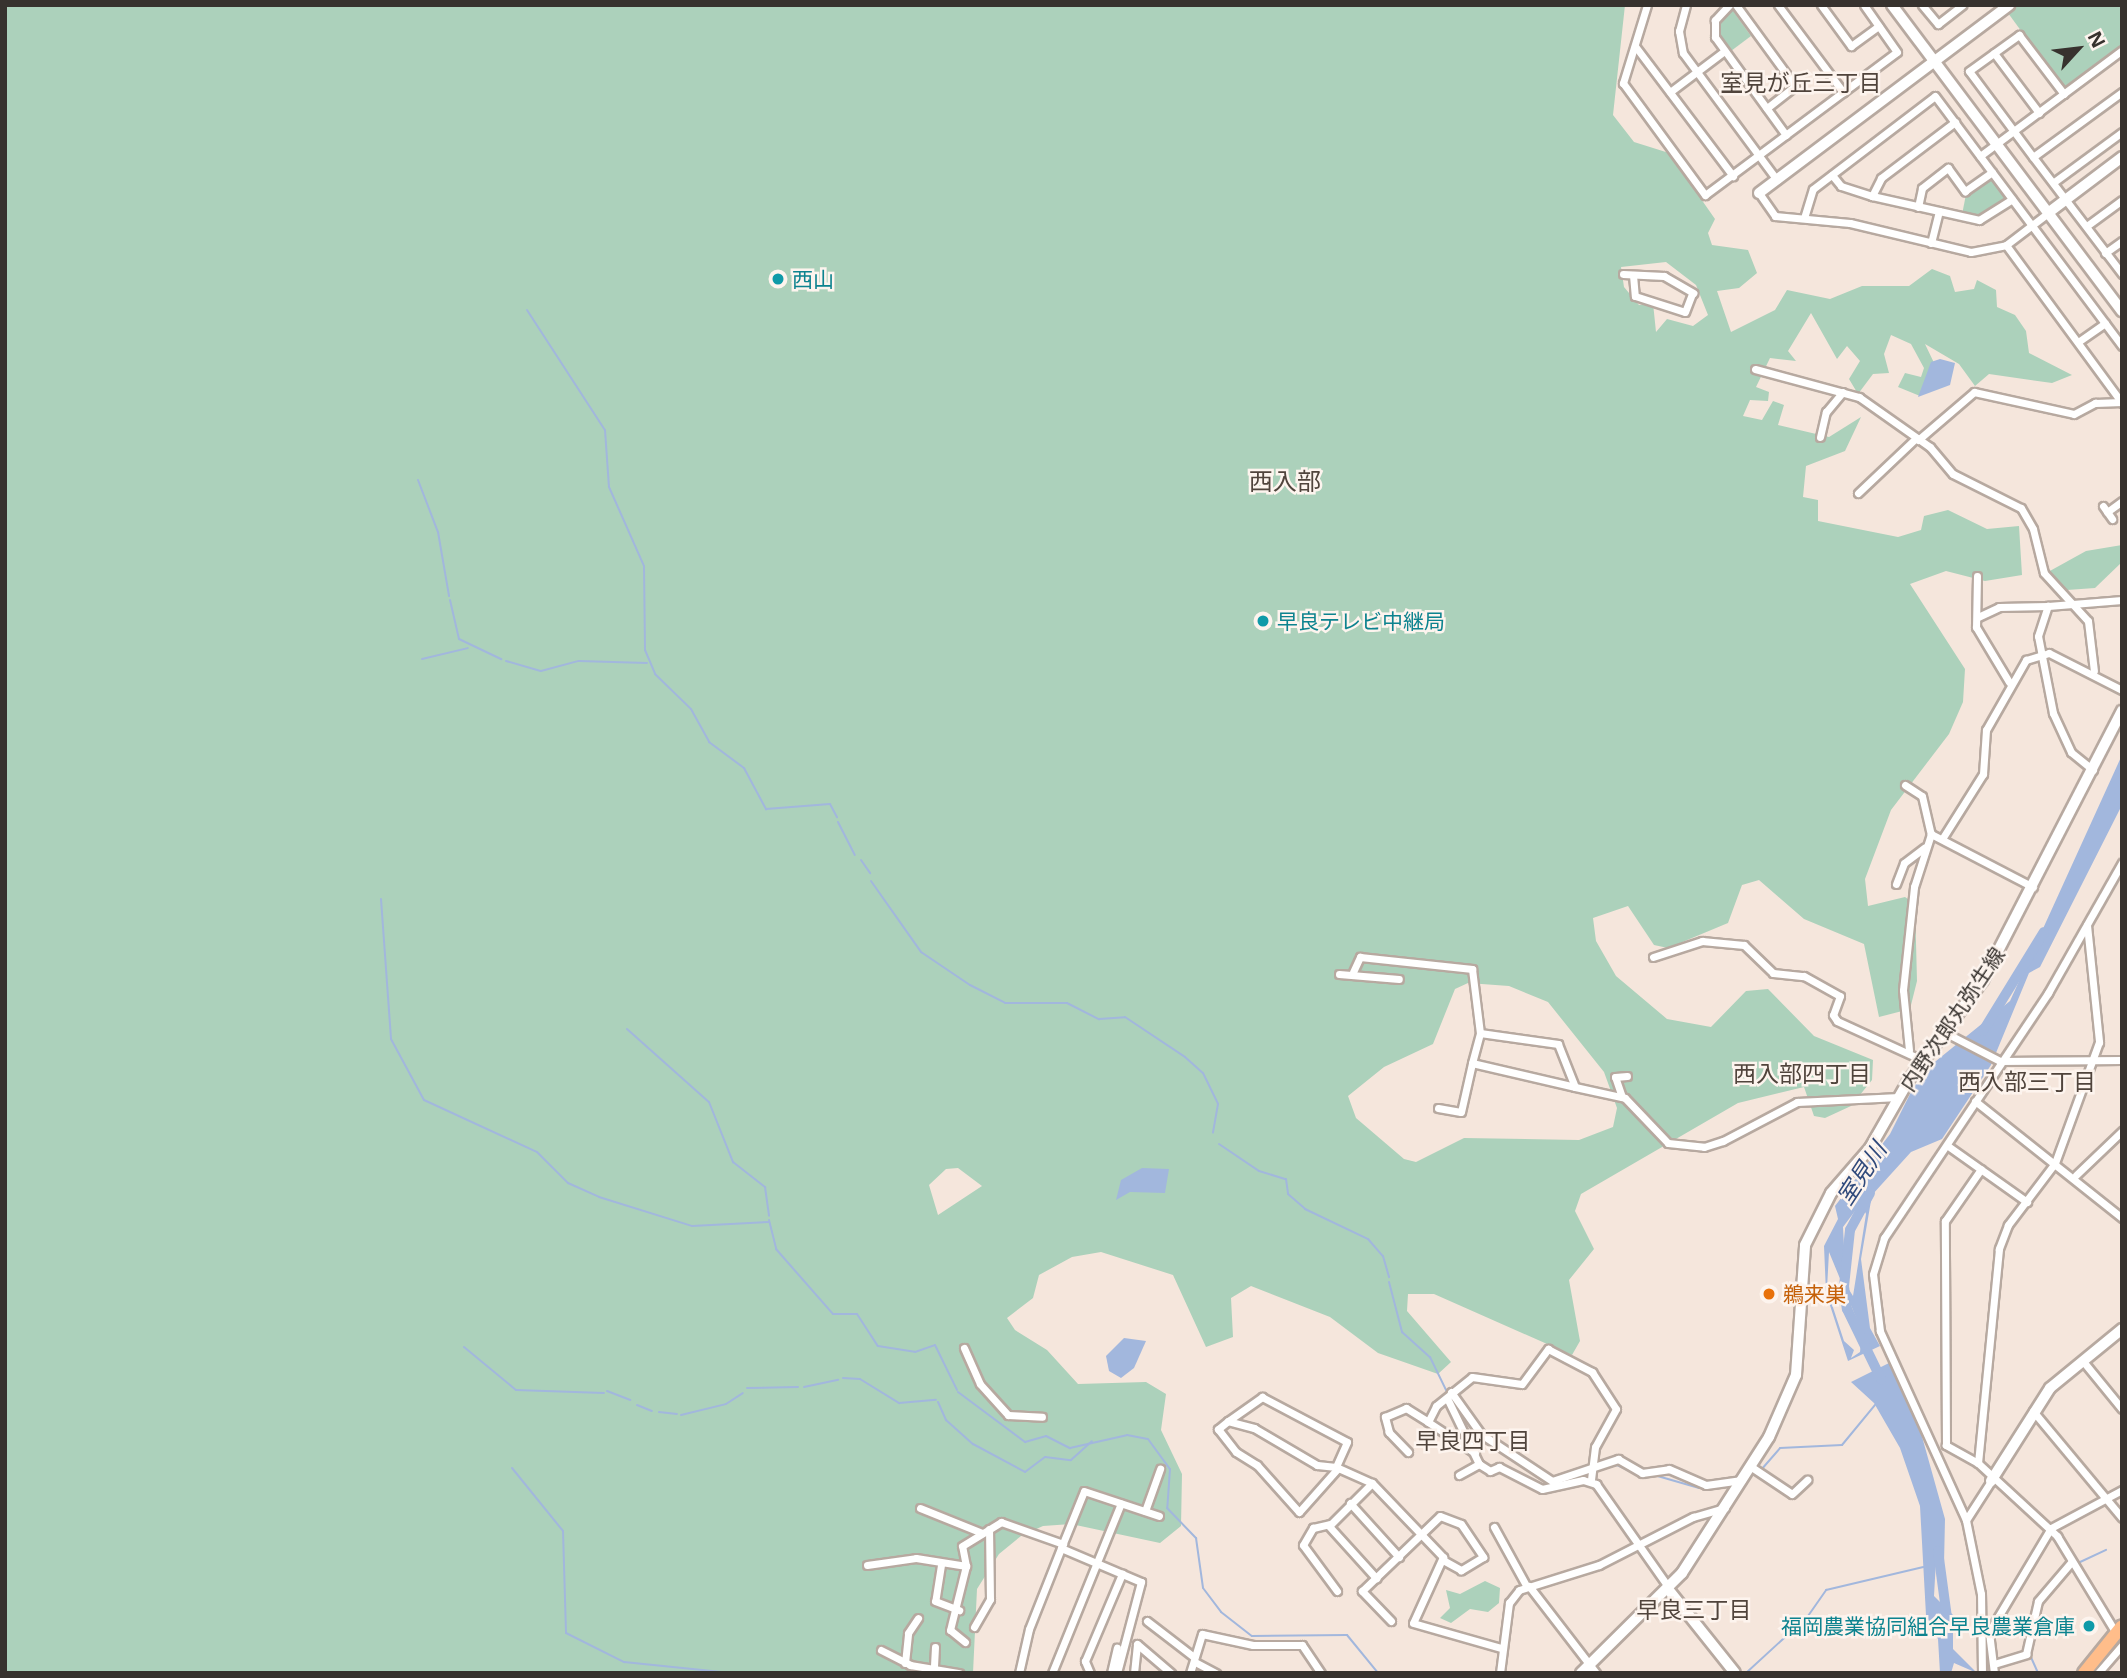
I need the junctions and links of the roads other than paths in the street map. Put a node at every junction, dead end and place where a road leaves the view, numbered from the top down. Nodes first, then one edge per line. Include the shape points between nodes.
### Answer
1 (1647, 5) edge
2 (1686, 5) edge
3 (1729, 5) edge
4 (1736, 5) edge
5 (1778, 5) edge
6 (1821, 5) edge
7 (1864, 5) edge
8 (1892, 5) edge
9 (1922, 5) edge
10 (1962, 5) edge
11 (2009, 5) edge
12 (1879, 26) junction
13 (1634, 46) junction
14 (2122, 50) edge
15 (1723, 52) junction
16 (1994, 53) junction
17 (1935, 61) junction
18 (1696, 73) junction
19 (1670, 92) junction
20 (1843, 92) junction
21 (2122, 92) edge
22 (2064, 94) junction
23 (1767, 108) junction
24 (2039, 113) junction
25 (1955, 122) junction
26 (2014, 130) junction
27 (2122, 132) edge
28 (1786, 135) junction
29 (1996, 144) junction
30 (1759, 156) junction
31 (1980, 156) junction
32 (2033, 157) junction
33 (2122, 157) edge
34 (1992, 172) junction
35 (1832, 175) junction
36 (1733, 176) junction
37 (1777, 180) junction
38 (2054, 182) junction
39 (1759, 193) joint
40 (1872, 196) junction
41 (2067, 198) junction
42 (2012, 199) junction
43 (2122, 200) edge
44 (1918, 207) junction
45 (1939, 211) junction
46 (2048, 213) junction
47 (1804, 218) junction
48 (2031, 225) junction
49 (2088, 225) junction
50 (2122, 241) edge
51 (1931, 243) junction
52 (2006, 245) junction
53 (2105, 253) junction
54 (1623, 274) dead end
55 (2122, 274) edge
56 (1633, 275) junction
57 (2122, 311) edge
58 (2105, 323) junction
59 (2078, 342) junction
60 (2122, 346) edge
61 (1755, 369) dead end
62 (1843, 392) junction
63 (2122, 403) edge
64 (1820, 437) dead end
65 (1917, 439) junction
66 (1858, 493) dead end
67 (2122, 501) edge
68 (2112, 519) dead end
69 (1977, 576) dead end
70 (2122, 600) edge
71 (2077, 604) junction
72 (2048, 606) junction
73 (1978, 617) junction
74 (2038, 654) junction
75 (2094, 671) junction
76 (2009, 682) junction
77 (2122, 690) edge
78 (2122, 711) edge
79 (2092, 770) junction
80 (1905, 785) dead end
81 (1930, 833) junction
82 (1942, 839) junction
83 (2122, 863) edge
84 (1896, 884) dead end
85 (2034, 887) junction
86 (2087, 925) junction
87 (1653, 957) dead end
88 (1353, 971) junction
89 (1339, 974) dead end
90 (1399, 979) dead end
91 (1480, 1033) junction
92 (1948, 1033) junction
93 (1909, 1050) junction
94 (1922, 1060) junction
95 (2122, 1060) edge
96 (2002, 1061) junction
97 (2094, 1061) junction
98 (1472, 1063) junction
99 (1627, 1076) dead end
100 (1576, 1087) junction
101 (1622, 1097) junction
102 (1899, 1097) junction
103 (1975, 1101) junction
104 (1438, 1108) dead end
105 (2122, 1131) edge
106 (1948, 1146) junction
107 (2055, 1163) junction
108 (1981, 1169) junction
109 (2076, 1175) junction
110 (2026, 1202) junction
111 (2122, 1218) edge
112 (2122, 1329) edge
113 (964, 1348) dead end
114 (2082, 1359) junction
115 (1449, 1395) junction
116 (2122, 1409) edge
117 (2033, 1411) junction
118 (1042, 1417) dead end
119 (1228, 1421) junction
120 (1428, 1422) junction
121 (1408, 1452) dead end
122 (1475, 1453) junction
123 (1978, 1463) junction
124 (1479, 1464) junction
125 (1594, 1464) junction
126 (1337, 1468) junction
127 (1160, 1469) dead end
128 (1757, 1470) junction
129 (1459, 1475) dead end
130 (1591, 1480) junction
131 (1742, 1480) junction
132 (1807, 1480) dead end
133 (1992, 1481) junction
134 (1372, 1483) junction
135 (2122, 1490) edge
136 (2106, 1499) junction
137 (1121, 1503) junction
138 (1350, 1503) junction
139 (920, 1508) dead end
140 (1725, 1508) junction
141 (1146, 1511) junction
142 (1159, 1516) dead end
143 (2122, 1518) edge
144 (1966, 1520) junction
145 (1328, 1525) junction
146 (1494, 1527) dead end
147 (2050, 1530) junction
148 (985, 1532) junction
149 (1422, 1535) junction
150 (1643, 1545) junction
151 (1062, 1546) junction
152 (1399, 1557) junction
153 (1443, 1560) junction
154 (2073, 1561) junction
155 (1096, 1563) junction
156 (867, 1565) dead end
157 (941, 1565) junction
158 (966, 1566) junction
159 (1122, 1574) junction
160 (1376, 1578) junction
161 (1528, 1587) junction
162 (1669, 1588) junction
163 (1337, 1591) dead end
164 (959, 1610) junction
165 (918, 1618) dead end
166 (1147, 1621) dead end
167 (1391, 1621) dead end
168 (974, 1627) dead end
169 (2119, 1638) edge
170 (965, 1642) dead end
171 (935, 1647) dead end
172 (1117, 1648) dead end
173 (1501, 1648) junction
174 (881, 1650) dead end
175 (1195, 1659) junction
176 (905, 1663) junction
177 (1994, 1664) junction
178 (934, 1666) junction
179 (1589, 1670) edge
180 (959, 1673) edge
181 (1019, 1673) edge
182 (1052, 1673) edge
183 (1090, 1673) edge
184 (1111, 1673) edge
185 (1117, 1673) edge
186 (1134, 1673) edge
187 (1171, 1673) edge
188 (1190, 1673) edge
189 (1216, 1673) edge
190 (1321, 1673) edge
191 (1500, 1673) edge
192 (1735, 1673) edge
193 (1982, 1673) edge
194 (1994, 1673) edge
195 (2084, 1673) edge
196 (2098, 1673) edge

1 - 13 street
2 - 18 street via 1679,40
3 - 15 street via 1714,26
4 - 23 street via 1795,86
5 - 20 street
6 - 12 street via 1851,46
7 - 12 street
8 - 17 main road
9 - 10 street via 1938,23
11 - 17 main road
12 - 20 street via 1897,52
13 - 19 street
13 - 36 street via 1623,83 1705,195
14 - 22 street
15 - 18 street
15 - 23 street
16 - 22 street via 2019,34
16 - 24 street
16 - 26 street via 1969,71
17 - 29 main road
17 - 37 main road
18 - 19 street
18 - 30 street
19 - 36 street
20 - 28 street
21 - 32 street
22 - 24 street
23 - 28 street
24 - 26 street
25 - 31 street
25 - 35 street via 1935,96
25 - 40 street via 1881,178
26 - 29 street
26 - 32 street
27 - 38 street
28 - 30 street
29 - 31 street
29 - 46 main road
30 - 36 street
30 - 37 street
31 - 34 street
32 - 38 street
33 - 41 main road
34 - 42 street
34 - 44 street via 1965,191 1948,168 1922,188
35 - 40 street via 1840,186
35 - 47 street via 1809,195
37 - 39 main road
38 - 41 street
39 - 47 street via 1775,216
40 - 44 street
41 - 46 main road
41 - 49 street
42 - 45 street via 1979,220
42 - 48 street
43 - 49 street
44 - 45 street
45 - 51 street
46 - 48 street
46 - 57 main road
47 - 51 street
48 - 52 street
48 - 58 street
49 - 53 street
50 - 53 street
51 - 52 street via 1978,253
52 - 59 street
53 - 55 street
54 - 56 street
56 - 56 street via 1635,296 1685,312 1694,292 1664,276
58 - 59 street
58 - 60 street
59 - 63 street
61 - 62 street
62 - 64 street via 1826,412
62 - 65 street via 1871,404
63 - 65 street via 2095,403 2074,414 1974,392
65 - 66 street
65 - 71 street via 1953,474 2021,508 2034,529 2040,567
67 - 68 street via 2105,509
69 - 73 street
70 - 71 street
71 - 72 street
71 - 75 street via 2088,621
72 - 73 street via 1999,607
72 - 74 street
73 - 76 street via 1976,627
74 - 75 street
74 - 76 street
74 - 79 street via 2071,752
75 - 77 street
76 - 82 street via 1982,743 1983,774
78 - 79 main road, 内野次郎丸弥生線
79 - 85 main road, 内野次郎丸弥生線
80 - 81 street via 1923,798
81 - 82 street
81 - 84 street via 1923,853 1904,863
81 - 93 street via 1914,887 1903,990
82 - 85 street
83 - 86 street
85 - 92 main road, 内野次郎丸弥生線
86 - 96 street
86 - 97 street via 2099,1042
87 - 93 street via 1702,941 1744,945 1773,973 1804,976 1840,996 1833,1015 1838,1021
88 - 89 street
88 - 90 street
88 - 91 street via 1360,957 1472,969
91 - 98 street
91 - 100 street via 1558,1044
92 - 94 main road, 内野次郎丸弥生線
92 - 96 street
93 - 94 street
94 - 102 main road, 内野次郎丸弥生線
95 - 97 street
96 - 97 street
96 - 103 street
97 - 107 street
98 - 100 street
98 - 104 street via 1461,1112
99 - 101 street via 1615,1077
100 - 101 street
101 - 102 street via 1668,1143 1704,1147 1797,1102
102 - 128 main road, 内野次郎丸弥生線 via 1870,1148 1831,1193 1805,1245 1796,1375
103 - 106 street
103 - 107 street
105 - 109 street
106 - 108 street
106 - 144 street via 1884,1238 1872,1289 1880,1331
107 - 109 street
107 - 110 street
108 - 110 street
108 - 123 street via 1945,1221 1946,1445
109 - 111 street
110 - 123 street via 2004,1232 1995,1268
112 - 114 main road
113 - 118 street via 980,1384 1008,1415
114 - 116 street
114 - 117 main road
115 - 120 street
115 - 122 street
115 - 125 street via 1481,1434 1552,1480
115 - 125 street via 1472,1377 1522,1384 1548,1349 1592,1372 1616,1409 1595,1447
117 - 133 main road
117 - 136 street
119 - 126 street via 1254,1428 1317,1465
119 - 126 street via 1268,1398 1347,1442
119 - 126 street via 1217,1429 1299,1512
120 - 121 street via 1406,1408 1385,1417 1388,1432
120 - 122 street
122 - 124 street
123 - 133 street
124 - 129 street
124 - 130 street via 1542,1489
125 - 130 street
125 - 131 street via 1623,1460 1642,1473 1669,1469 1706,1485
126 - 134 street
127 - 141 street
128 - 131 main road, 内野次郎丸弥生線
128 - 132 street via 1792,1494
130 - 150 street
131 - 140 main road, 内野次郎丸弥生線
133 - 144 street
133 - 147 street
134 - 138 street
134 - 149 street
135 - 136 street
136 - 143 street
136 - 147 street
137 - 141 street
137 - 151 street via 1084,1491
137 - 155 street
138 - 145 street
138 - 152 street
139 - 148 street
140 - 150 street via 1693,1517
140 - 162 main road, 内野次郎丸弥生線
141 - 142 street
144 - 193 street via 1981,1594
145 - 160 street
145 - 163 street via 1313,1528 1303,1545
146 - 161 street
147 - 154 street
147 - 177 street via 1989,1632
148 - 151 street via 1001,1522
148 - 158 street via 962,1546
148 - 168 street via 990,1599
149 - 152 street
149 - 153 street
149 - 153 street via 1440,1516 1450,1517 1483,1557 1461,1570
150 - 161 street
150 - 162 street
151 - 155 street
151 - 181 street via 1032,1619
152 - 160 street
153 - 173 street via 1413,1623
154 - 169 street
154 - 177 street via 2038,1601 2026,1654
155 - 159 street
155 - 182 street
156 - 157 street via 916,1558
157 - 158 street
157 - 164 street via 935,1601
158 - 164 street
159 - 183 street via 1085,1661
159 - 185 street via 1141,1582
160 - 167 street via 1362,1591
161 - 173 street via 1509,1603
161 - 179 street
162 - 179 main road, 内野次郎丸弥生線
162 - 192 main road
164 - 170 street via 950,1630
165 - 176 street via 908,1633
166 - 175 street
169 - 195 highway
169 - 196 street
171 - 178 street
172 - 184 street
173 - 191 street
174 - 176 street
175 - 188 street
175 - 189 street
175 - 190 street via 1202,1634 1253,1646 1302,1646
176 - 178 street
177 - 194 street
178 - 180 street
186 - 187 street via 1136,1644

